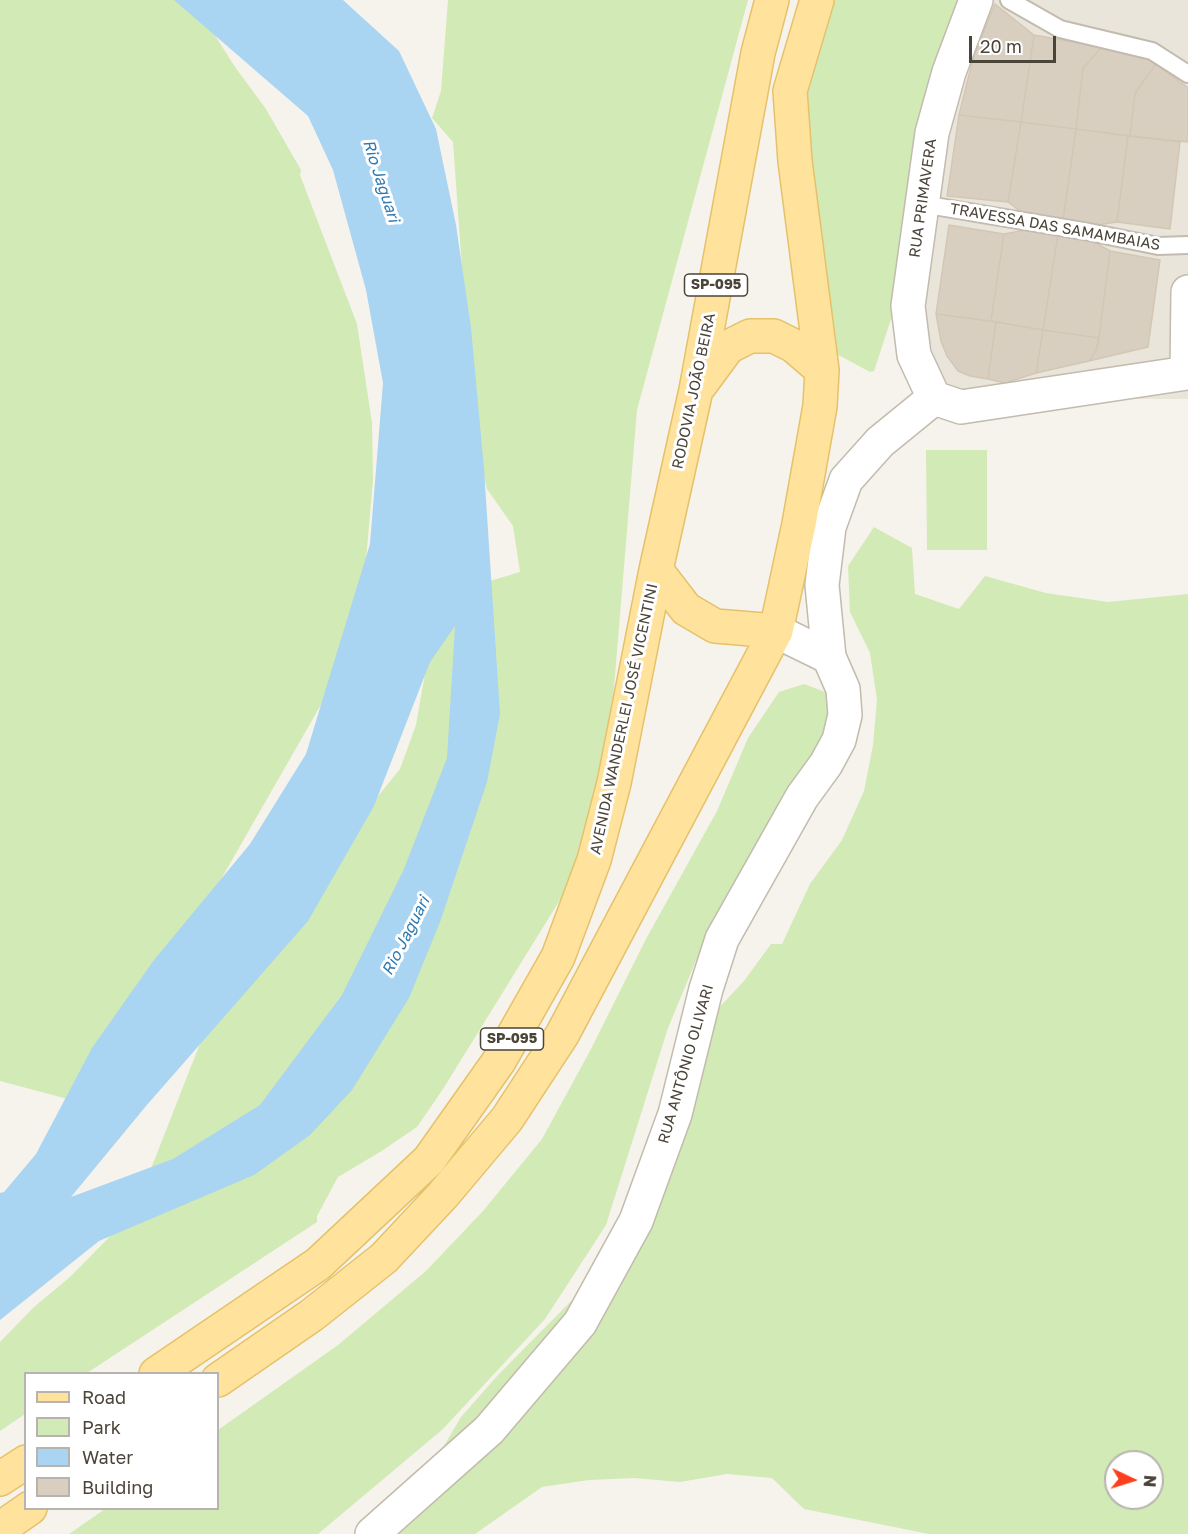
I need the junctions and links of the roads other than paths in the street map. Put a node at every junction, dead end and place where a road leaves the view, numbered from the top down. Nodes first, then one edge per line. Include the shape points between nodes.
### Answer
1 (772, 0) edge
2 (817, 0) edge
3 (976, 0) edge
4 (1010, 0) edge
5 (1188, 74) edge
6 (922, 204) junction
7 (1188, 245) edge
8 (1188, 292) edge
9 (822, 370) junction
10 (1188, 373) edge
11 (696, 390) junction
12 (934, 398) junction
13 (656, 570) junction
14 (776, 631) junction
15 (829, 657) junction
16 (159, 1372) edge
17 (219, 1379) edge
18 (24, 1463) edge
19 (0, 1479) edge
20 (28, 1510) edge
21 (0, 1529) edge
22 (372, 1534) edge

1 - 11 main road, RODOVIA JOÃO BEIRA / SP-095 via 758,53
2 - 9 main road, SP-095 via 790,91 795,161
3 - 6 street, RUA PRIMAVERA via 935,123
4 - 5 lane via 1060,29 1152,51
6 - 7 lane, TRAVESSA DAS SAMAMBAIAS via 1158,246
6 - 12 street, RUA PRIMAVERA via 908,306 914,355
8 - 10 street
9 - 11 main road via 794,346 774,336 750,336 728,347
9 - 14 main road, SP-095 via 808,478
10 - 12 street via 961,407
11 - 13 main road, RODOVIA JOÃO BEIRA / SP-095
12 - 15 street, RUA ANTÔNIO OLIVARI via 880,442 846,480 829,527 822,585
13 - 14 main road via 686,609 715,626
13 - 16 main road, AVENIDA WANDERLEI JOSÉ VICENTINI / SP-095 via 614,783 594,860 558,957 499,1061 429,1160 318,1264
14 - 15 street
14 - 17 main road, SP-095 via 562,1035 507,1119 384,1258 312,1315
15 - 22 street, RUA ANTÔNIO OLIVARI via 843,689 845,715 840,740 802,797 722,939 675,1114 636,1221 580,1323 489,1430
18 - 19 main road
20 - 21 main road

